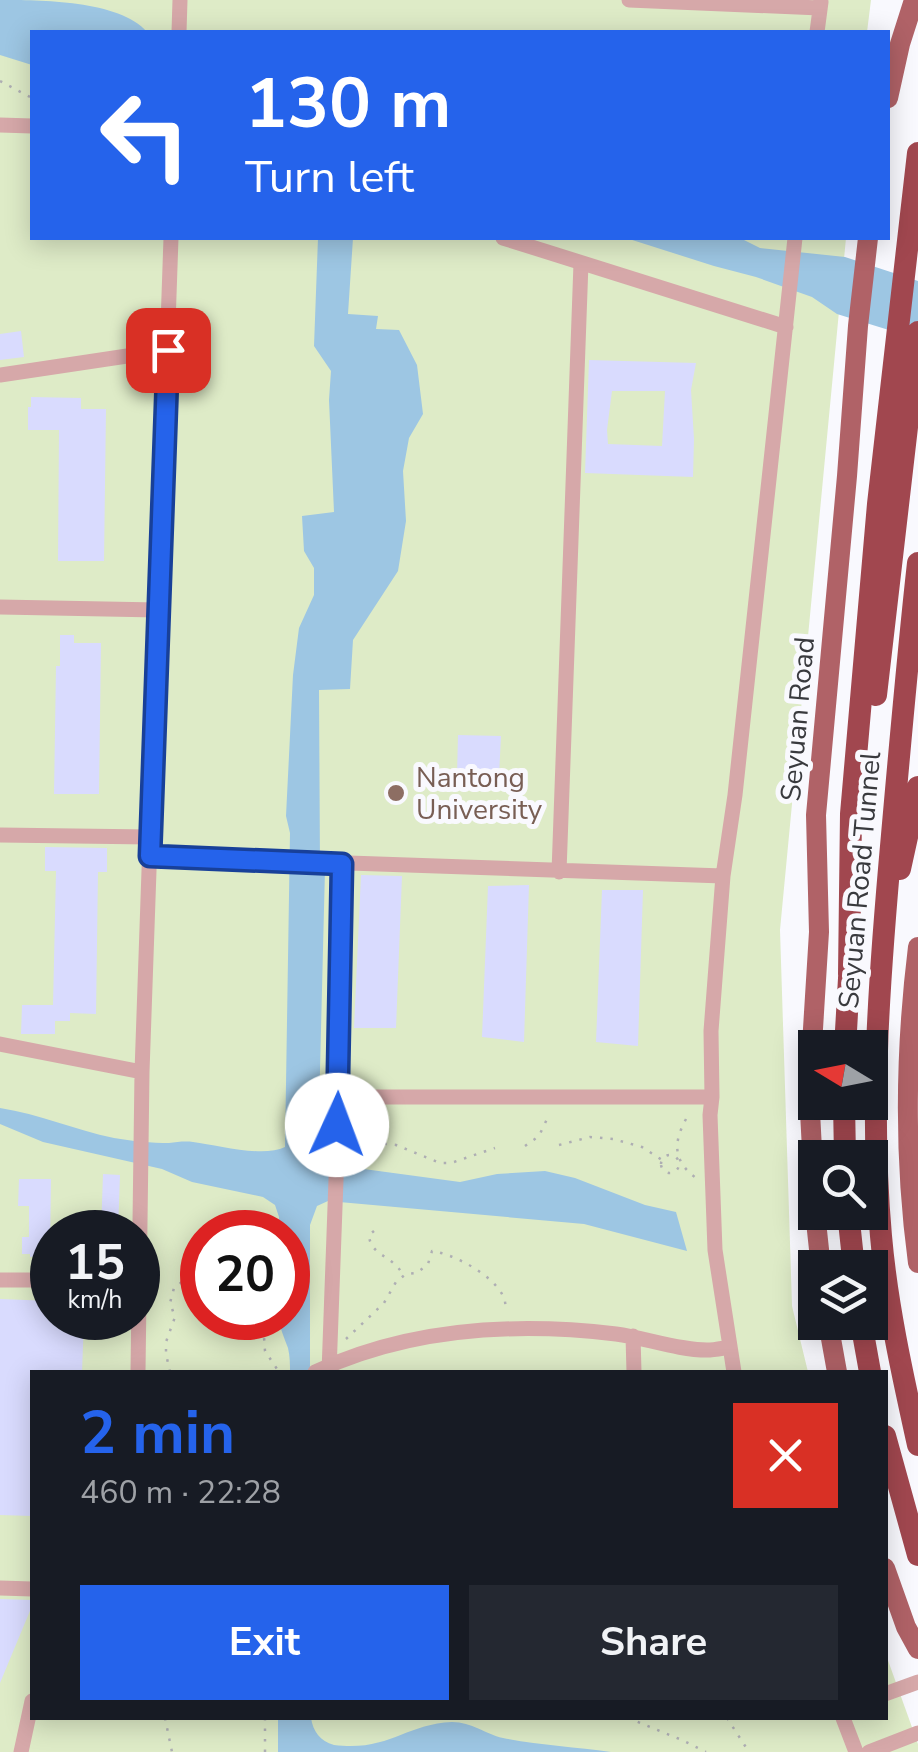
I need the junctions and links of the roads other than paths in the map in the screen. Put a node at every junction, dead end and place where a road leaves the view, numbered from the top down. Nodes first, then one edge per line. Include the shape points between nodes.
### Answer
1 (180, 0) edge
2 (628, 0) edge
3 (914, 0) edge
4 (820, 4) edge
5 (179, 30) edge
6 (817, 30) edge
7 (890, 89) edge
8 (0, 124) edge
9 (30, 126) edge
10 (918, 153) edge
11 (172, 240) edge
12 (510, 240) edge
13 (795, 240) edge
14 (868, 240) edge
15 (581, 263) junction
16 (786, 327) junction
17 (910, 340) edge
18 (168, 350) junction
19 (0, 375) edge
20 (918, 563) edge
21 (0, 606) edge
22 (158, 610) junction
23 (918, 787) edge
24 (0, 834) edge
25 (150, 837) junction
26 (150, 856) junction
27 (342, 864) junction
28 (559, 872) junction
29 (724, 876) junction
30 (882, 941) junction
31 (918, 947) edge
32 (849, 974) junction
33 (846, 1030) edge
34 (0, 1044) edge
35 (142, 1072) junction
36 (338, 1097) junction
37 (712, 1097) junction
38 (811, 1140) edge
39 (139, 1210) edge
40 (918, 1263) edge
41 (0, 1280) edge
42 (30, 1280) edge
43 (634, 1336) junction
44 (138, 1340) edge
45 (831, 1340) edge
46 (864, 1340) edge
47 (730, 1347) junction
48 (138, 1370) edge
49 (322, 1370) edge
50 (325, 1370) edge
51 (634, 1370) edge
52 (734, 1370) edge
53 (837, 1370) edge
54 (870, 1370) edge
55 (918, 1445) edge
56 (888, 1447) edge
57 (918, 1555) edge
58 (888, 1576) edge
59 (0, 1588) edge
60 (30, 1588) edge
61 (918, 1649) edge
62 (918, 1682) edge
63 (888, 1693) edge
64 (30, 1710) edge
65 (843, 1720) edge
66 (918, 1733) edge
67 (21, 1751) edge
68 (856, 1752) edge
69 (870, 1752) edge

1 - 5 street
2 - 4 street
3 - 7 main road
4 - 6 street
8 - 9 street
10 - 17 highway via 904,272
11 - 18 street
12 - 15 street
13 - 16 street
14 - 38 main road, Seyuan Road via 816,815
15 - 16 street
15 - 28 street
16 - 29 street
17 - 32 highway, Seyuan Road Tunnel
17 - 32 highway via 878,504 851,814
18 - 19 street
18 - 22 street
20 - 30 highway, Seyuan Road Tunnel
21 - 22 street
22 - 25 street
23 - 30 highway
24 - 25 street
25 - 26 street
26 - 27 street
26 - 35 street
27 - 28 street
27 - 36 street
28 - 29 street
29 - 37 street
30 - 55 highway, Seyuan Road Tunnel via 876,1046 881,1238
31 - 40 main road via 908,1101
32 - 33 highway, Seyuan Road Tunnel
34 - 35 street
35 - 39 street
36 - 37 street
36 - 49 street via 329,1348
37 - 47 street via 714,1250
41 - 42 street
43 - 47 street via 708,1350
43 - 50 street via 507,1328 403,1340
43 - 51 street
44 - 48 street
45 - 53 main road
46 - 54 highway
47 - 52 street
56 - 57 highway
58 - 61 main road
59 - 60 street
62 - 63 street
64 - 67 street
65 - 68 street
66 - 69 street

